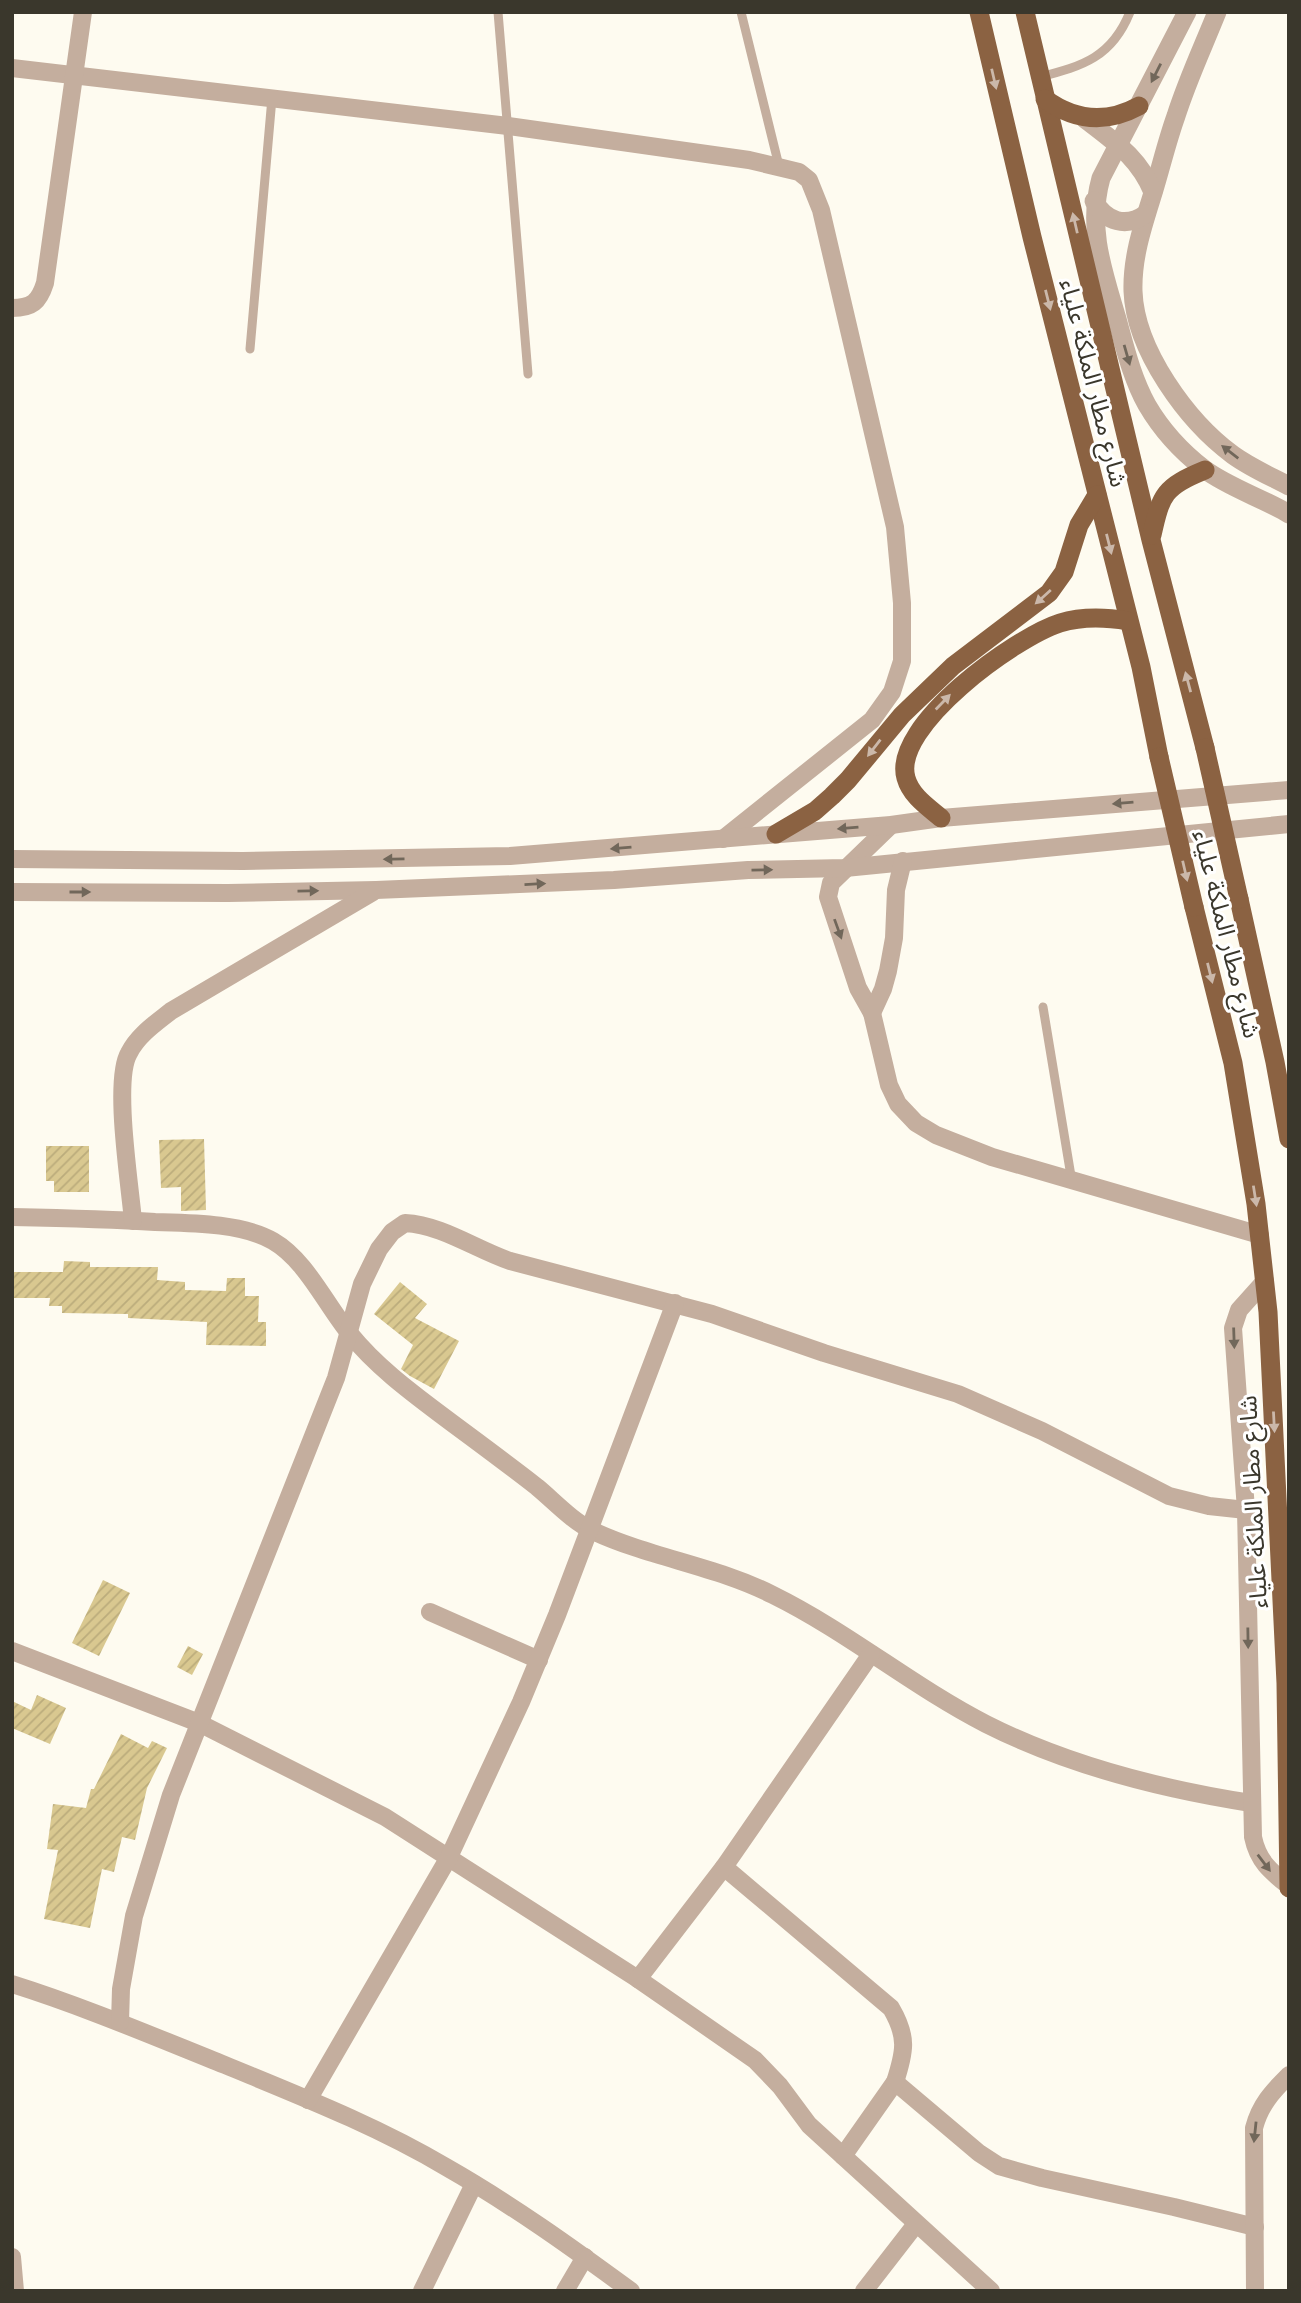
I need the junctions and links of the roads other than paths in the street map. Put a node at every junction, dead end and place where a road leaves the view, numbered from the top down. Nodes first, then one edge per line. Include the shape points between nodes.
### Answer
1 (83, 12) edge
2 (498, 12) edge
3 (741, 12) edge
4 (979, 12) edge
5 (1026, 12) edge
6 (1130, 12) edge
7 (1187, 12) edge
8 (1217, 12) edge
9 (12, 68) edge
10 (73, 76) junction
11 (1040, 77) junction
12 (272, 98) junction
13 (1045, 99) junction
14 (1139, 106) junction
15 (1084, 118) junction
16 (508, 125) junction
17 (1117, 144) junction
18 (779, 166) junction
19 (1153, 192) junction
20 (1094, 201) junction
21 (1146, 214) junction
22 (12, 308) edge
23 (250, 349) dead end
24 (528, 374) dead end
25 (1205, 470) junction
26 (1289, 486) edge
27 (1097, 495) junction
28 (1289, 514) edge
29 (1151, 540) junction
30 (1128, 621) junction
31 (1289, 790) edge
32 (941, 818) junction
33 (1289, 824) edge
34 (891, 825) junction
35 (776, 834) junction
36 (723, 839) junction
37 (12, 859) edge
38 (903, 861) junction
39 (845, 868) junction
40 (376, 890) junction
41 (12, 892) edge
42 (1043, 1007) dead end
43 (872, 1013) junction
44 (1289, 1139) edge
45 (1072, 1182) junction
46 (12, 1217) edge
47 (133, 1221) junction
48 (1260, 1236) junction
49 (1265, 1281) junction
50 (675, 1303) junction
51 (348, 1332) junction
52 (1246, 1510) junction
53 (588, 1529) junction
54 (430, 1612) dead end
55 (12, 1651) edge
56 (871, 1654) junction
57 (540, 1660) junction
58 (199, 1723) junction
59 (1251, 1803) junction
60 (449, 1857) junction
61 (724, 1867) junction
62 (1289, 1887) edge
63 (638, 1979) junction
64 (12, 1984) edge
65 (120, 2022) junction
66 (1289, 2075) edge
67 (895, 2082) junction
68 (308, 2100) junction
69 (843, 2156) junction
70 (474, 2184) junction
71 (916, 2224) junction
72 (1255, 2227) junction
73 (12, 2257) edge
74 (585, 2257) junction
75 (15, 2291) edge
76 (422, 2291) edge
77 (565, 2291) edge
78 (631, 2291) edge
79 (864, 2291) edge
80 (991, 2291) edge
81 (1255, 2291) edge

1 - 10 street
2 - 16 lane
3 - 18 lane
4 -> 27 highway, شارع مطار الملكة علياء
5 - 11 highway, شارع مطار الملكة علياء
6 - 11 lane via 1118,36 1096,57
7 -> 14 street
8 - 19 street via 1176,114
9 - 10 street
10 - 12 street
10 - 22 street via 45,283 34,305
11 - 13 highway, شارع مطار الملكة علياء
12 - 16 street
12 - 23 lane
13 - 15 highway
29 -> 13 highway, شارع مطار الملكة علياء
14 - 15 highway via 1113,117
14 - 17 street
15 - 17 street
16 - 18 street
16 - 24 lane
17 - 19 street via 1138,163
17 - 20 street
18 - 36 street via 808,180 824,223 895,527 902,661 892,692 872,720
19 - 21 street
20 - 21 street via 1107,217 1117,221 1138,220
20 -> 25 street via 1098,255 1138,388 1173,440
26 -> 21 street via 1249,466 1216,440 1154,361 1140,329 1133,294 1134,259
25 - 28 street
25 - 29 highway via 1167,491
27 -> 30 highway, شارع مطار الملكة علياء
27 -> 35 highway via 1079,525 1064,572 1049,593 953,666 902,715 832,796
44 -> 29 highway, شارع مطار الملكة علياء, bridge via 1205,748
32 -> 30 highway via 911,790 905,777 909,751 935,711 969,678 1044,629 1085,618
30 -> 48 highway, شارع مطار الملكة علياء, bridge via 1233,1063
31 -> 32 street
32 - 34 street
33 - 38 street
34 -> 35 street
34 - 39 street
35 - 36 street
36 -> 37 street via 413,859
38 - 39 street
38 - 43 street via 888,971
40 -> 39 street
39 -> 43 street via 831,883 828,897 858,988
41 -> 40 street
40 - 47 street via 172,1011 129,1052 122,1094
42 - 45 lane
43 - 45 street via 890,1085 898,1104 916,1123 953,1142
45 - 48 street
46 - 47 street
47 - 51 street via 226,1227 276,1242 317,1287
48 - 49 highway, شارع مطار الملكة علياء
49 -> 52 street via 1239,1310 1233,1328
49 -> 62 highway, شارع مطار الملكة علياء via 1286,1683
50 - 51 street via 510,1261 430,1227 405,1223 379,1249 362,1284
50 - 52 street via 975,1400 1169,1496
50 - 53 street
51 - 53 street via 406,1388
51 - 58 street via 336,1378
52 -> 59 street
53 - 56 street via 743,1581 812,1615
53 - 57 street
54 - 57 street
55 - 58 street
56 - 59 street via 986,1724 1046,1750 1161,1787
56 - 61 street
57 - 60 street
58 - 60 street via 385,1817
58 - 65 street via 171,1795 134,1916
59 -> 62 street via 1255,1850 1261,1862
60 - 63 street
60 - 68 street
61 - 63 street
61 - 67 street via 891,2008 904,2036
63 - 69 street via 769,2072 809,2125
64 - 65 street
65 - 68 street
66 -> 72 street via 1265,2100 1256,2121
67 - 69 street
67 - 72 street via 999,2166
68 - 70 street via 403,2144
69 - 71 street
70 - 74 street
70 - 76 street
71 - 79 street
71 - 80 street
72 - 81 street
73 - 75 street
74 - 77 street
74 - 78 street

